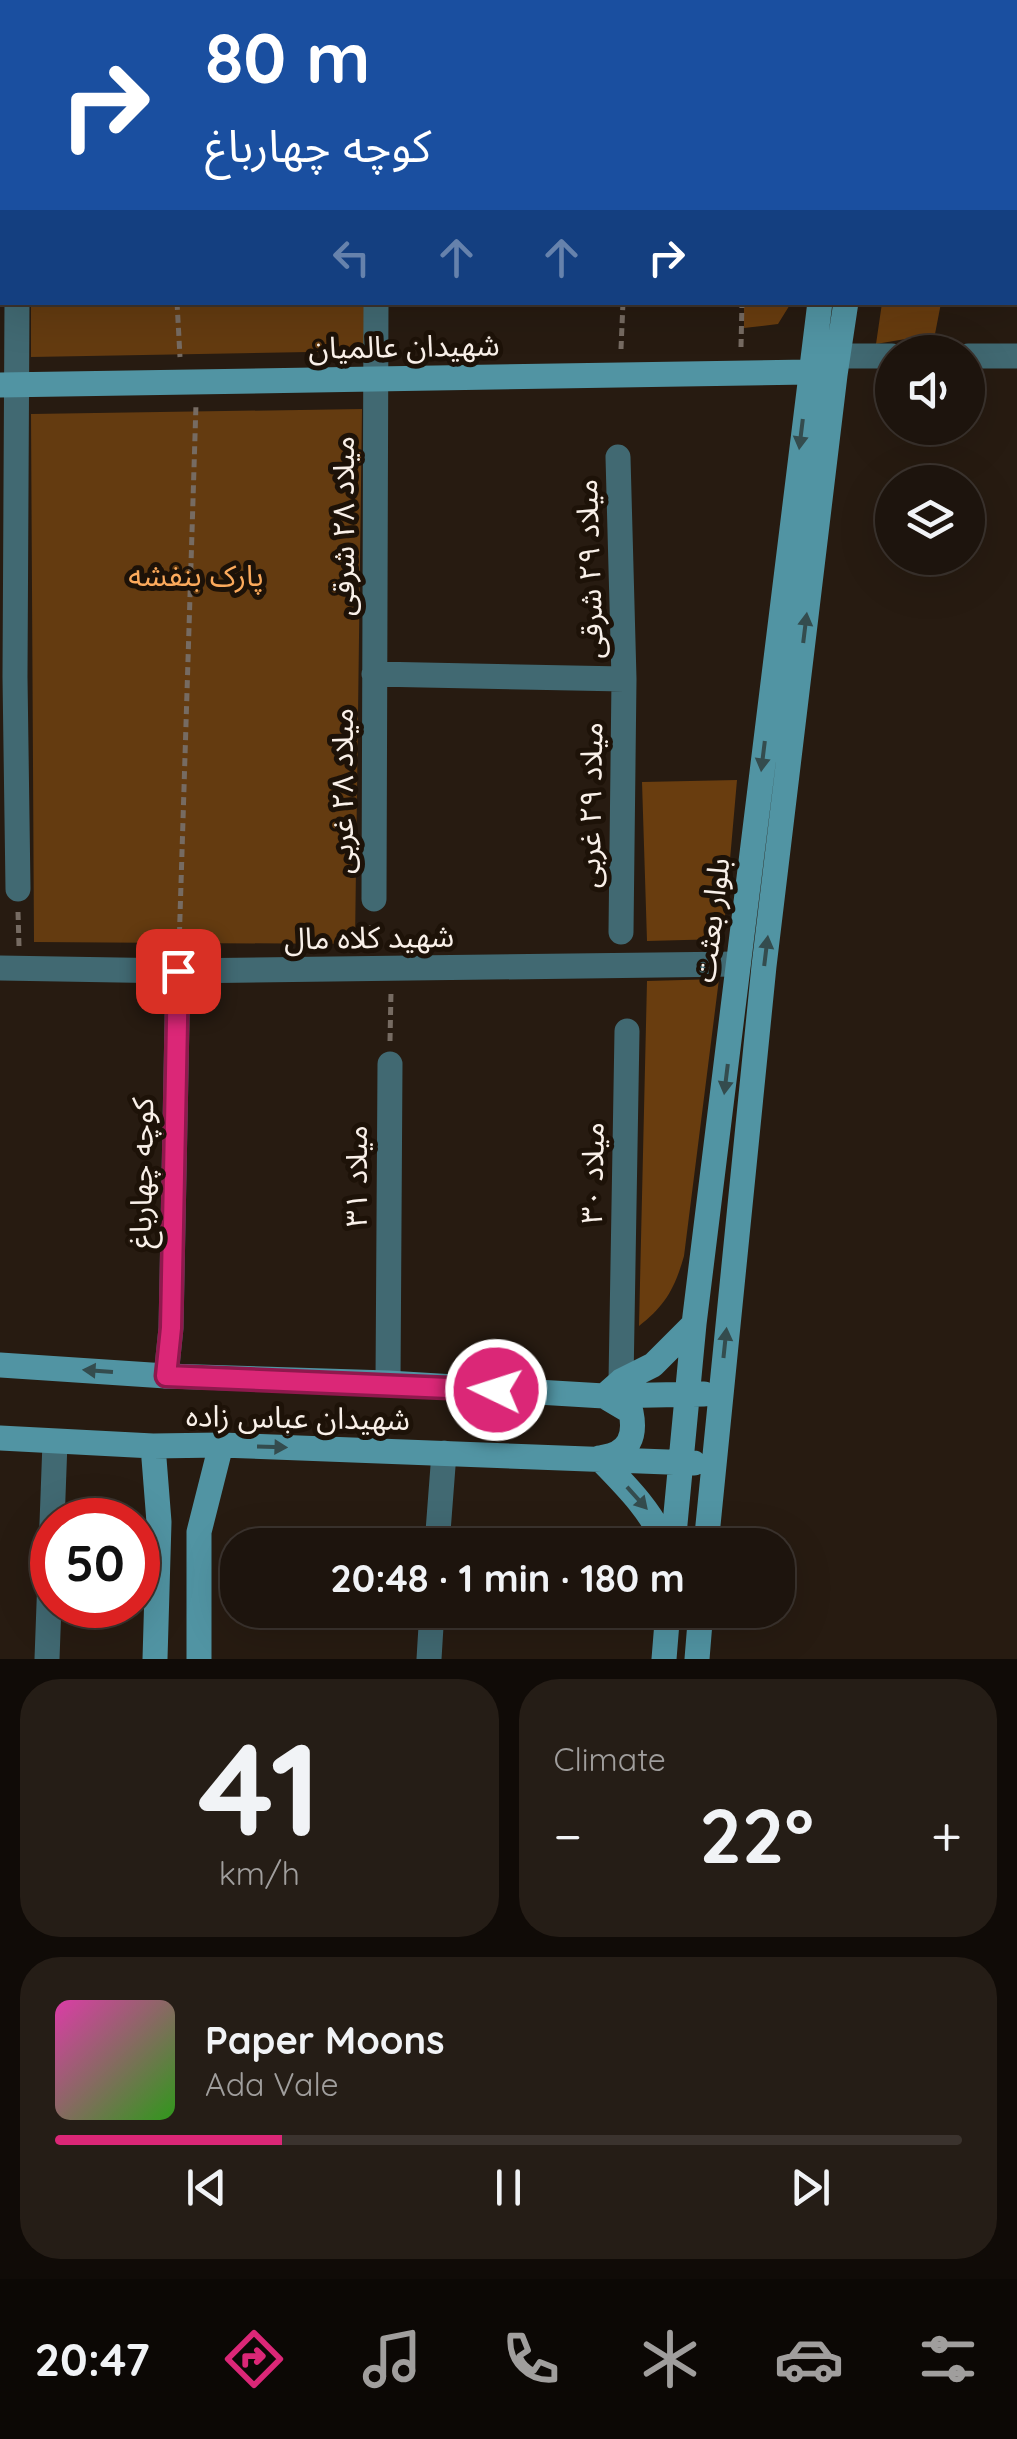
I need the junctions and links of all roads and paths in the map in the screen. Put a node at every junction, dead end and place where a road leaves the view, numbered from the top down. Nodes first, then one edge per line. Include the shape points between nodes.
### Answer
1 (18, 305) edge
2 (177, 305) edge
3 (376, 305) edge
4 (623, 305) edge
5 (742, 305) edge
6 (820, 305) edge
7 (846, 305) edge
8 (742, 355) dead end
9 (620, 356) dead end
10 (838, 356) junction
11 (875, 356) edge
12 (985, 356) edge
13 (1017, 356) edge
14 (180, 360) dead end
15 (809, 372) junction
16 (376, 379) junction
17 (9, 384) edge
18 (196, 402) dead end
19 (618, 457) dead end
20 (374, 674) junction
21 (8, 677) edge
22 (624, 678) junction
23 (18, 889) joint
24 (374, 899) joint
25 (621, 932) dead end
26 (738, 964) junction
27 (10, 968) edge
28 (380, 969) junction
29 (178, 971) junction
30 (627, 1030) dead end
31 (390, 1064) joint
32 (694, 1324) junction
33 (0, 1364) edge
34 (166, 1376) junction
35 (388, 1383) junction
36 (612, 1388) junction
37 (687, 1393) junction
38 (719, 1394) junction
39 (0, 1438) edge
40 (56, 1442) junction
41 (221, 1445) junction
42 (154, 1446) junction
43 (444, 1453) junction
44 (599, 1458) junction
45 (679, 1461) junction
46 (714, 1464) junction
47 (157, 1498) edge
48 (160, 1522) edge
49 (438, 1528) edge
50 (660, 1528) edge
51 (672, 1528) edge
52 (708, 1528) edge
53 (199, 1532) junction
54 (157, 1628) edge
55 (431, 1628) edge
56 (667, 1628) edge
57 (700, 1628) edge
58 (47, 1659) edge
59 (156, 1659) edge
60 (199, 1659) edge
61 (428, 1659) edge
62 (664, 1659) edge
63 (697, 1659) edge

1 - 17 street
2 - 14 path
3 - 16 street, میلاد ۲۸ شرقی
4 - 9 path
5 - 8 path
6 - 15 main road, بلوار بعثت
7 - 10 main road, بلوار بعثت
10 - 11 street
38 -> 10 main road, بلوار بعثت
12 - 13 street
15 - 16 main road, شهیدان عالمیان
15 -> 26 main road, بلوار بعثت
16 - 17 main road, شهیدان عالمیان
16 - 20 street, میلاد ۲۸ شرقی
17 - 21 street
18 - 29 path
19 - 22 street, میلاد ۲۹ شرقی
20 - 22 street
20 - 24 street, میلاد ۲۸ غربی
21 - 23 street
22 - 25 street, میلاد ۲۹ غربی
23 - 27 path
24 - 28 path, میلاد ۲۸ غربی
26 - 28 street, شهید کلاه مال
26 -> 32 main road, بلوار بعثت
27 - 29 street, شهید کلاه مال
28 - 29 street, شهید کلاه مال
28 - 31 path
29 - 34 street, کوچه چهارباغ
30 - 36 street, میلاد ۳۰
31 - 35 street, میلاد ۳۱
32 - 36 main road via 652,1366
32 - 37 main road, بلوار بعثت
34 -> 33 main road, شهیدان عباس زاده
34 - 35 main road, شهیدان عباس زاده
35 - 36 main road, شهیدان عباس زاده
36 - 37 main road, شهیدان عباس زاده
36 - 44 main road via 631,1412 634,1435 619,1454
37 - 38 main road, شهیدان عباس زاده
37 - 45 main road, بلوار بعثت
38 - 46 main road, بلوار بعثت
39 - 40 main road, شهیدان عباس زاده
40 - 42 main road, شهیدان عباس زاده
40 - 58 street
41 - 42 main road, شهیدان عباس زاده
41 -> 43 main road, شهیدان عباس زاده
41 - 53 main road
42 - 47 main road
43 - 44 main road, شهیدان عباس زاده
43 - 49 street
44 - 45 main road, شهیدان عباس زاده
44 -> 50 main road
45 - 46 main road, شهیدان عباس زاده
45 - 51 main road, بلوار بعثت
46 - 52 main road, بلوار بعثت
48 - 53 main road via 179,1513
53 - 60 main road
54 - 59 main road
55 - 61 street
56 - 62 main road
57 - 63 main road

